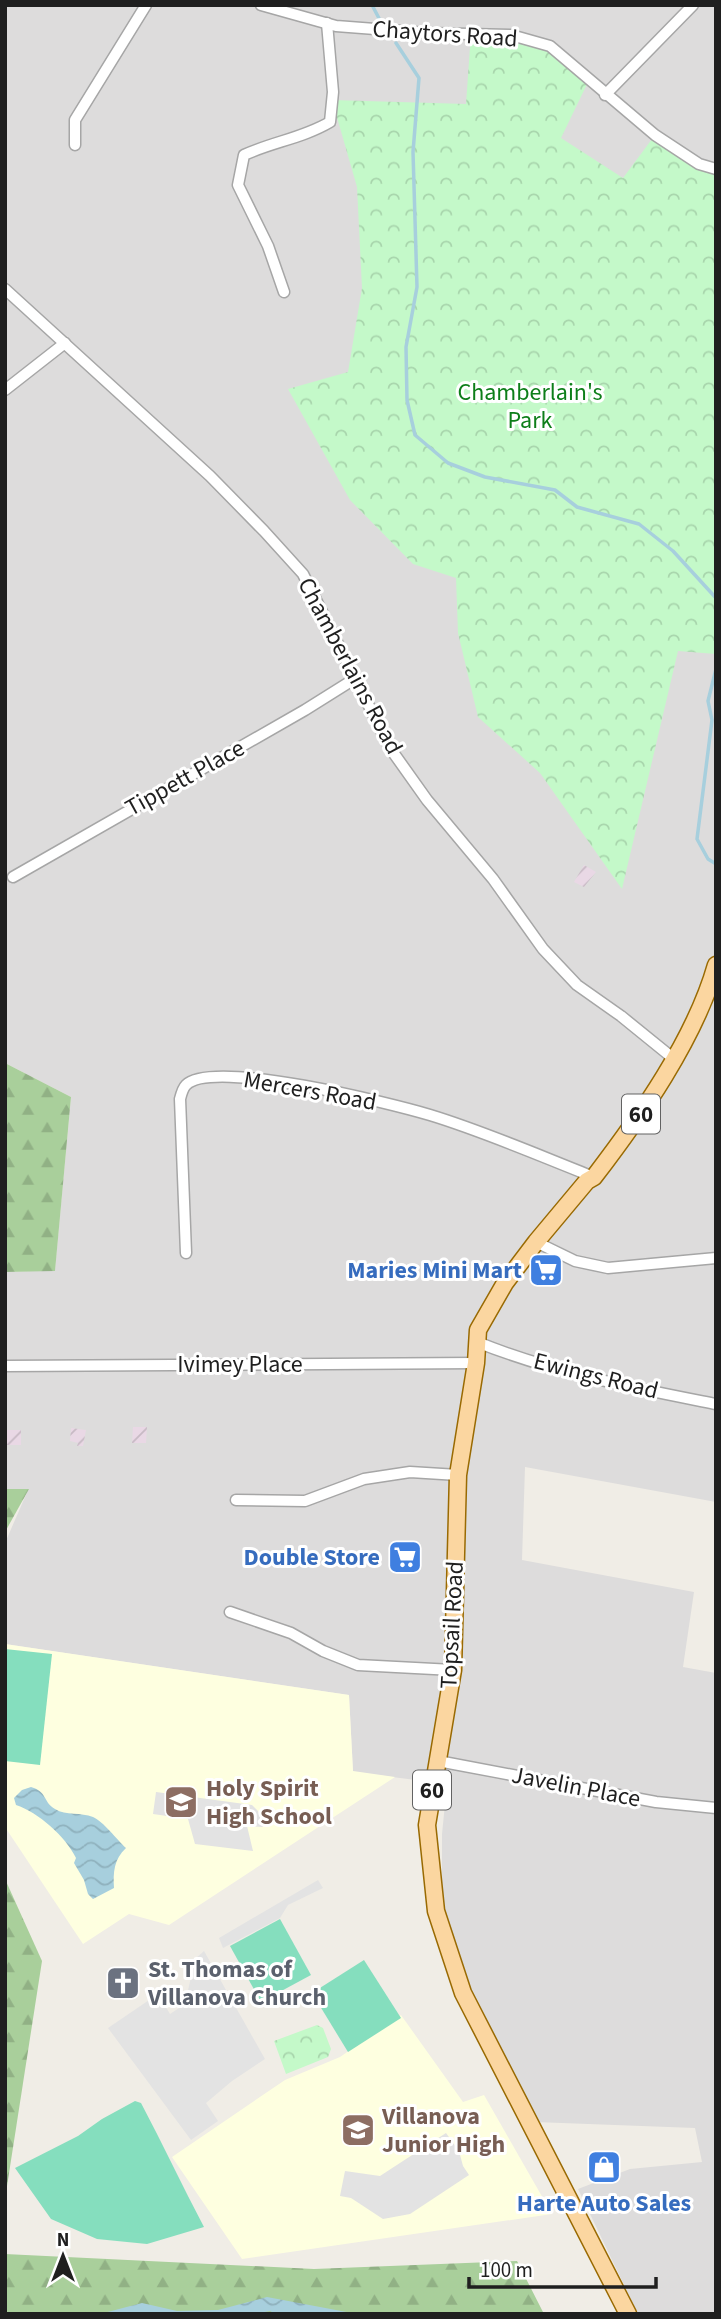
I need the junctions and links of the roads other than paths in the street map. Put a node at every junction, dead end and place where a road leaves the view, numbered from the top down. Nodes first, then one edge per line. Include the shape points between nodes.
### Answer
1 (146, 5) edge
2 (261, 5) edge
3 (693, 5) edge
4 (327, 23) junction
5 (605, 95) junction
6 (75, 145) dead end
7 (716, 169) edge
8 (5, 289) edge
9 (284, 292) dead end
10 (65, 343) junction
11 (5, 390) edge
12 (356, 678) junction
13 (13, 877) dead end
14 (716, 965) edge
15 (674, 1059) junction
16 (594, 1177) junction
17 (536, 1242) junction
18 (186, 1253) dead end
19 (716, 1258) edge
20 (477, 1342) junction
21 (476, 1363) junction
22 (5, 1366) edge
23 (716, 1404) edge
24 (458, 1475) junction
25 (236, 1500) dead end
26 (230, 1612) dead end
27 (453, 1670) junction
28 (438, 1761) junction
29 (716, 1808) edge
30 (628, 2314) edge

1 - 6 street via 75,120
2 - 4 street, Chaytors Road
3 - 5 street
4 - 5 street, Chaytors Road via 511,35 550,46
4 - 9 street via 333,92 330,122 244,155 238,185
5 - 7 street, Chaytors Road via 655,135 699,164
8 - 10 street, Chamberlains Road
10 - 11 street
10 - 12 street, Chamberlains Road via 209,476 303,573
12 - 13 street, Tippett Place
12 - 15 street, Chamberlains Road via 390,748 543,949 577,985
14 - 15 main road, Topsail Road / 60
15 - 16 main road, Topsail Road / 60 via 636,1123
16 - 17 main road, Topsail Road / 60
16 - 18 street, Mercers Road via 429,1115 251,1077 195,1080 184,1086 180,1099
17 - 19 street via 575,1261 608,1268
17 - 20 main road, Topsail Road / 60 via 505,1283 478,1330
20 - 21 main road, Topsail Road / 60
20 - 23 street, Ewings Road via 598,1380
21 - 22 street, Ivimey Place
21 - 24 main road, Topsail Road / 60
24 - 25 street via 410,1472 364,1479 305,1500
24 - 27 main road, Topsail Road / 60
26 - 27 street via 291,1633 358,1665
27 - 28 main road, Topsail Road / 60
28 - 29 street, Javelin Place via 656,1802
28 - 30 main road, Topsail Road / 60 via 426,1825 436,1911 463,1993

